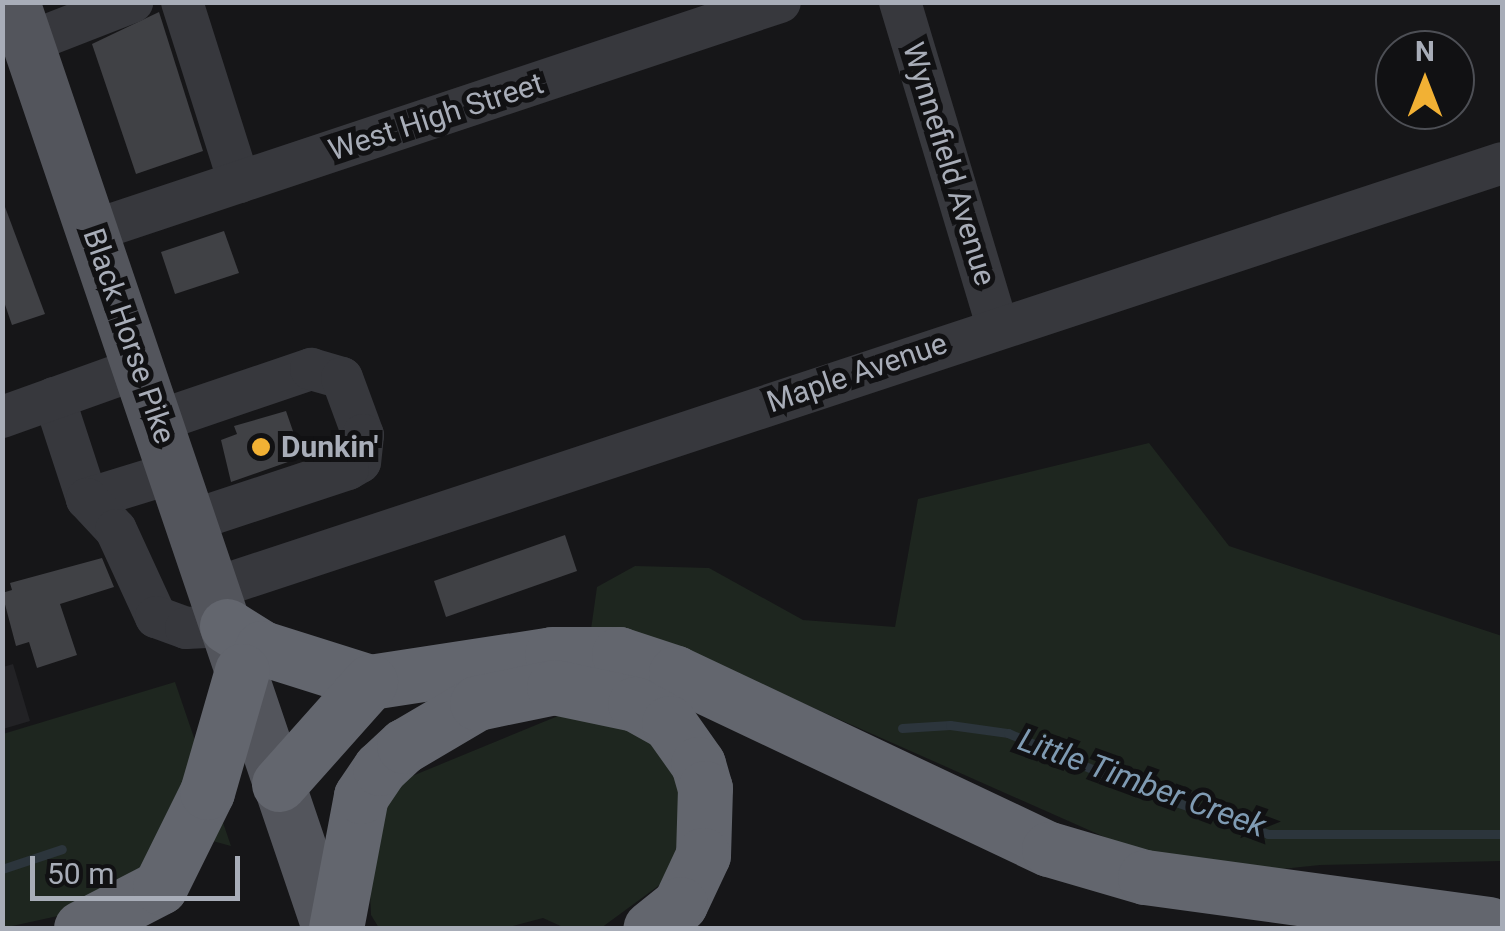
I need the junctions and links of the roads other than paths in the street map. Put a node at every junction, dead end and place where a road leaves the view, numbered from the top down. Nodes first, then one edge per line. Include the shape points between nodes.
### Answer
1 (132, 2) edge
2 (182, 2) edge
3 (780, 2) edge
4 (900, 2) edge
5 (20, 22) edge
6 (1502, 164) edge
7 (238, 182) junction
8 (92, 230) junction
9 (997, 326) junction
10 (140, 368) junction
11 (54, 398) junction
12 (2, 417) edge
13 (158, 421) junction
14 (175, 472) junction
15 (87, 499) junction
16 (191, 521) junction
17 (228, 628) junction
18 (370, 682) junction
19 (279, 784) junction
20 (1496, 924) edge
21 (81, 928) edge
22 (328, 928) edge
23 (336, 928) edge
24 (650, 928) edge
25 (1395, 928) edge

1 - 5 street
2 - 7 street
3 - 7 street, West High Street
4 - 9 street, Wynnefield Avenue
5 - 8 main road, Black Horse Pike
6 - 9 street, Maple Avenue
7 - 8 street, West High Street
8 - 10 main road, Black Horse Pike
9 - 17 street, Maple Avenue
10 - 11 street
10 - 13 main road, Black Horse Pike
11 - 12 street
11 - 15 street
13 - 14 main road, Black Horse Pike
13 - 16 street via 311,368 342,378 364,436 360,462 348,469
14 - 15 street
14 - 16 main road, Black Horse Pike
15 - 17 street, Maple Avenue via 116,530 156,617 186,628
16 - 17 main road, Black Horse Pike
17 - 18 highway via 262,648
17 - 19 main road, Black Horse Pike
17 - 21 highway via 208,792 168,874 160,887
18 - 19 highway
18 - 20 highway via 552,654 618,654 676,673 1049,849 1144,877
19 - 22 main road, Black Horse Pike
20 - 25 highway
23 - 24 highway via 361,796 380,768 476,703 554,687 635,704 669,723 698,764 705,788 703,855 680,904

